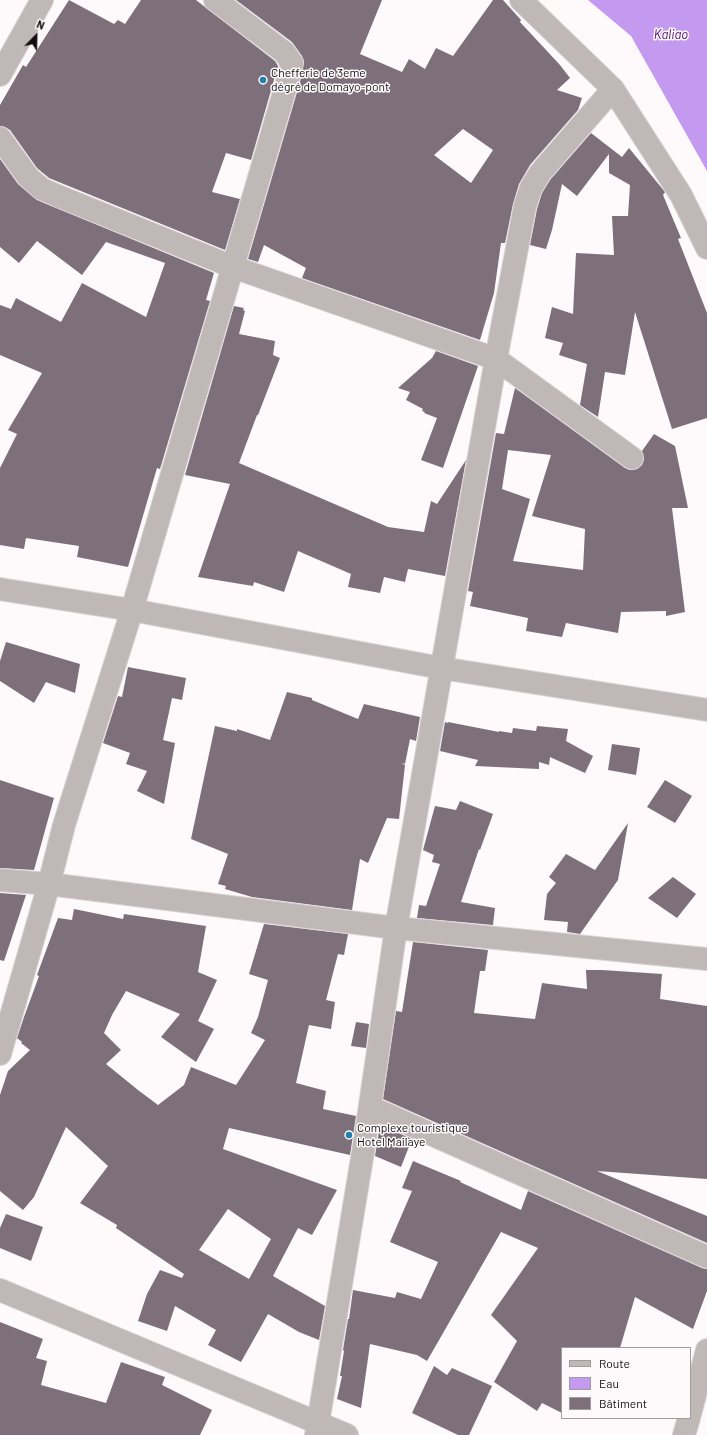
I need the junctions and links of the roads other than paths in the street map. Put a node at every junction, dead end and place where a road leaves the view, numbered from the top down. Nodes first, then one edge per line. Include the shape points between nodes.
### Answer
1 (42, 0) edge
2 (216, 0) edge
3 (520, 0) edge
4 (0, 75) edge
5 (613, 89) junction
6 (0, 138) edge
7 (707, 248) edge
8 (233, 267) junction
9 (496, 359) junction
10 (632, 458) dead end
11 (0, 589) edge
12 (132, 610) junction
13 (441, 668) junction
14 (707, 710) edge
15 (0, 880) edge
16 (49, 884) junction
17 (396, 928) junction
18 (707, 959) edge
19 (0, 1054) edge
20 (370, 1107) junction
21 (707, 1257) edge
22 (0, 1290) edge
23 (707, 1350) edge
24 (691, 1410) edge
25 (689, 1419) edge
26 (317, 1429) edge
27 (347, 1435) edge
28 (684, 1435) edge

1 - 4 street
2 - 8 street via 284,52 292,63
3 - 5 street
5 - 7 street via 681,195
5 - 9 street via 540,173 531,188 525,206
6 - 8 street via 28,177 42,189
8 - 9 street
8 - 12 street
9 - 10 street
9 - 13 street
11 - 12 street
12 - 13 street
12 - 16 street via 64,825
13 - 14 street
13 - 17 street
15 - 16 street
16 - 17 street
16 - 19 street
17 - 18 street
17 - 20 street
20 - 21 street
20 - 26 street
22 - 26 street
23 - 24 street
25 - 28 street
26 - 27 street

